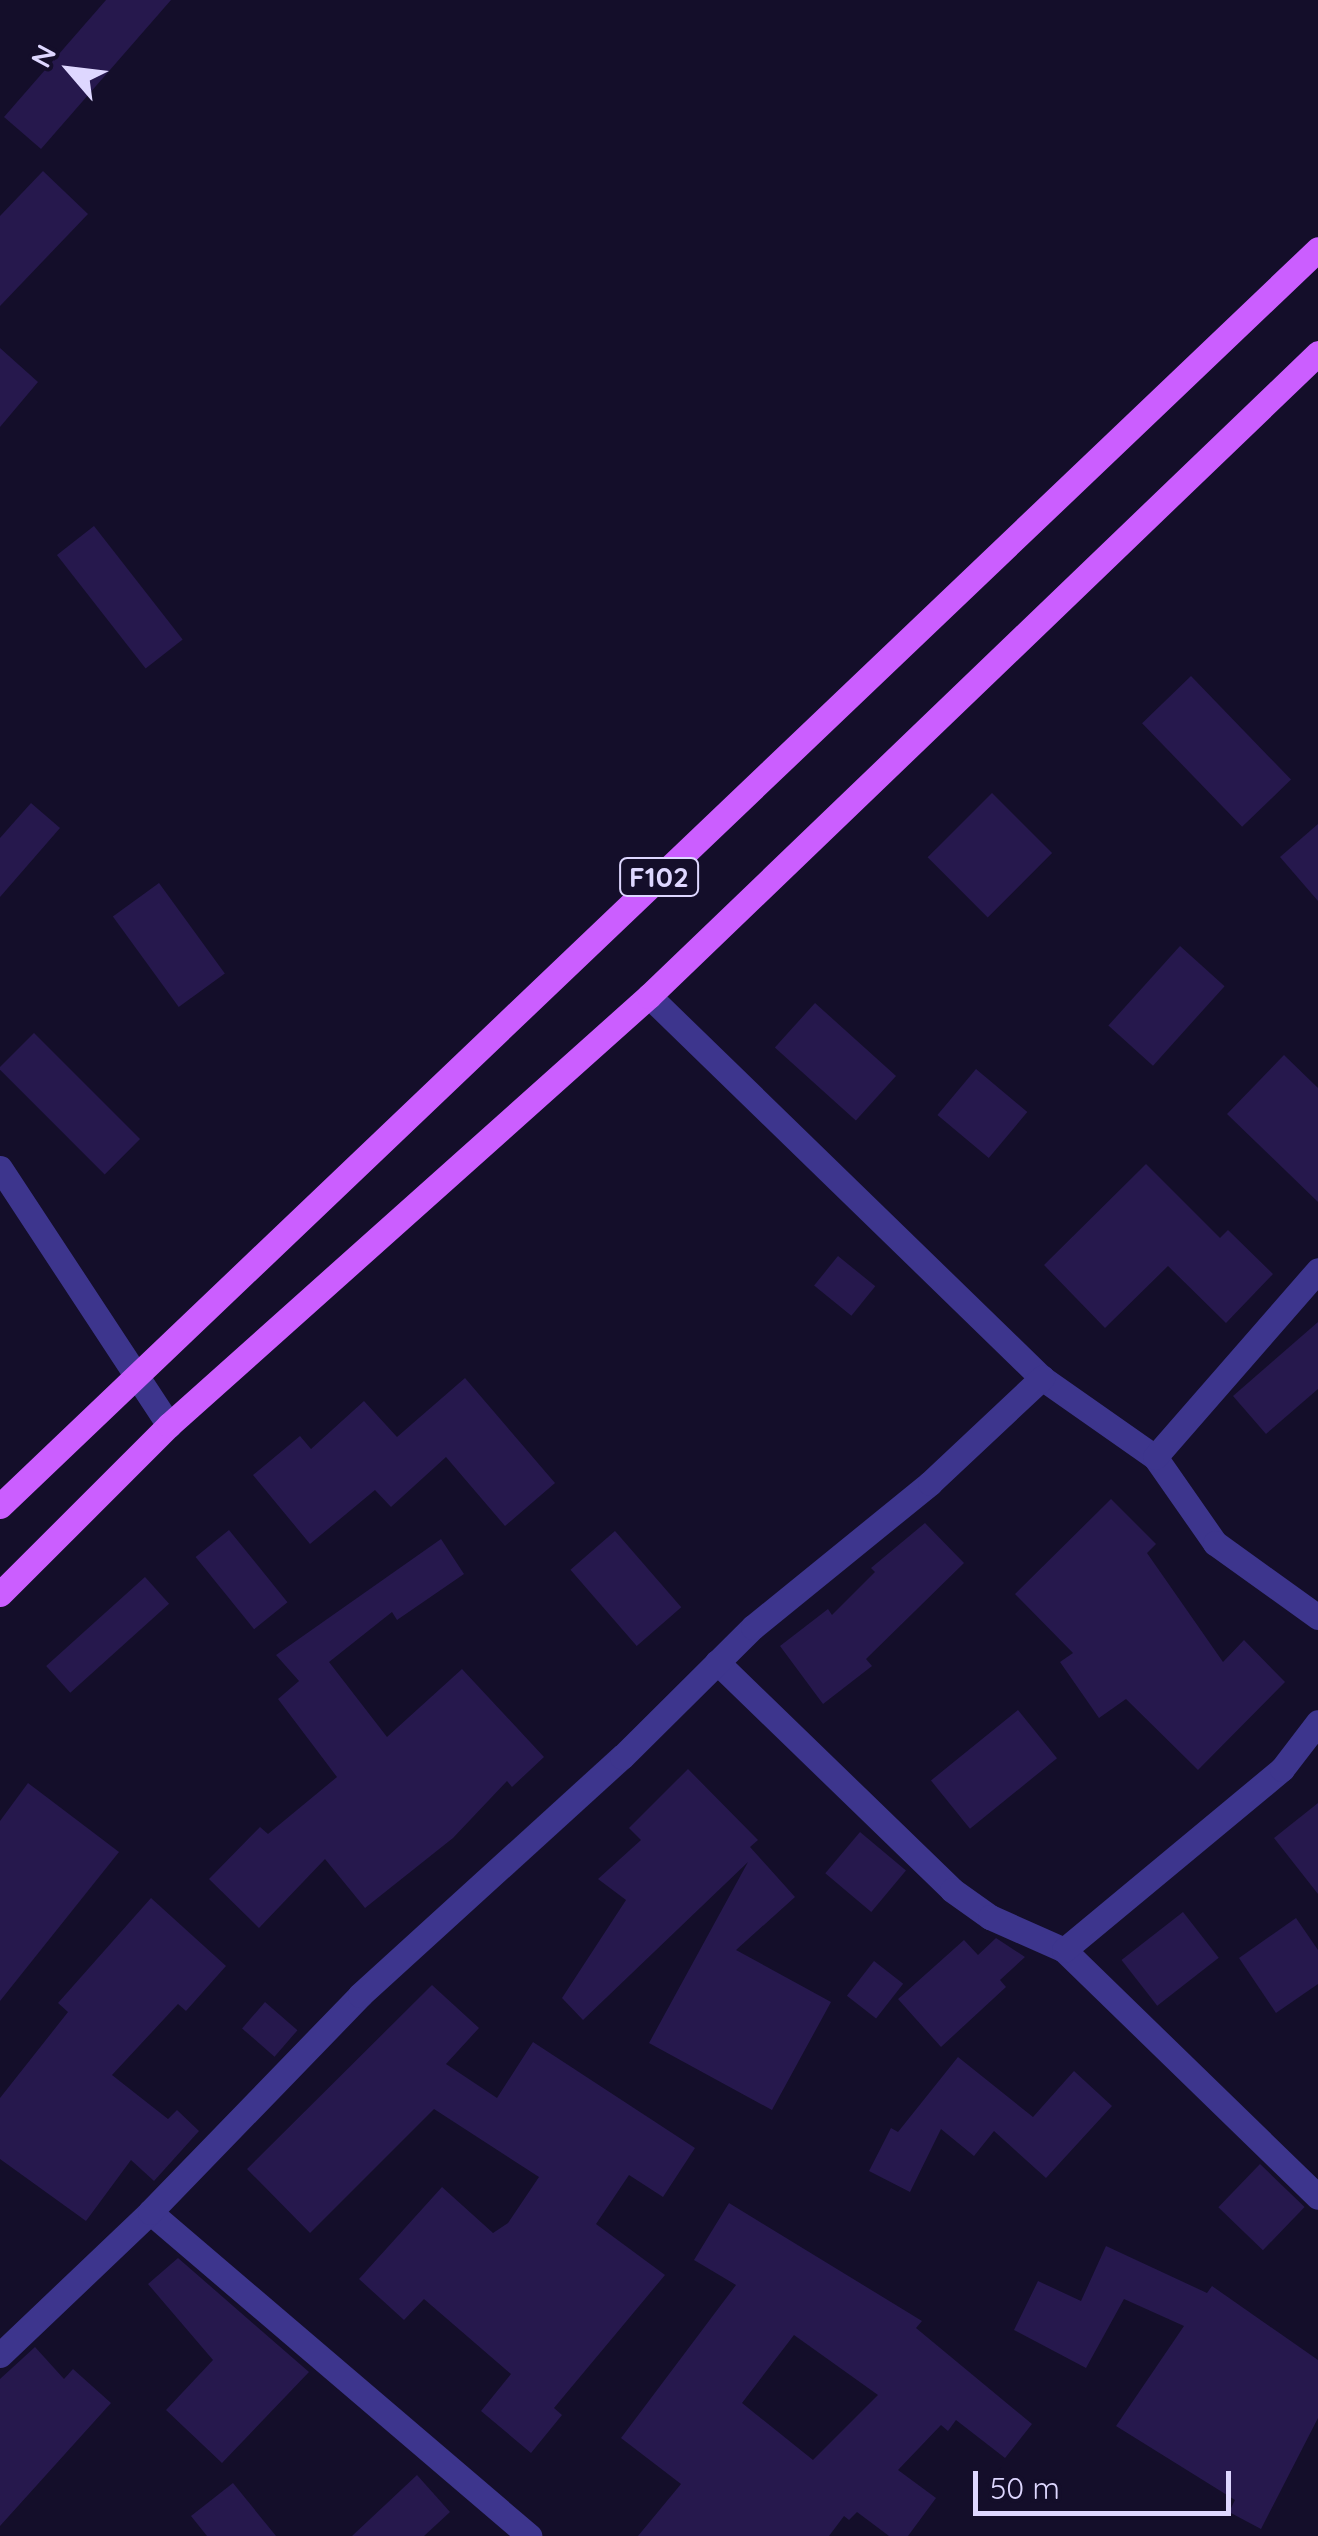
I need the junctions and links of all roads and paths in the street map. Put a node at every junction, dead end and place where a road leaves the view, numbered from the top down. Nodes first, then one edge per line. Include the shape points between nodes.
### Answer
1 (1318, 249) edge
2 (1318, 353) edge
3 (649, 996) junction
4 (0, 1168) edge
5 (1318, 1270) edge
6 (139, 1372) junction
7 (1042, 1378) junction
8 (169, 1424) junction
9 (1156, 1457) junction
10 (0, 1506) edge
11 (0, 1594) edge
12 (1318, 1616) edge
13 (718, 1662) junction
14 (1318, 1722) edge
15 (1064, 1950) junction
16 (1318, 2196) edge
17 (150, 2212) junction
18 (0, 2355) edge
19 (530, 2536) edge

1 - 6 main road, F102
2 - 3 main road, F102
3 - 7 street
3 - 8 main road, F102
4 - 6 street
5 - 9 street
6 - 8 street
6 - 10 main road, F102
7 - 9 street
7 - 13 street via 930,1483
8 - 11 main road, F102
9 - 12 street via 1216,1544
13 - 15 street via 952,1890 990,1917
13 - 17 street via 360,1995
14 - 15 street via 1282,1769
15 - 16 street
17 - 18 street
17 - 19 street

